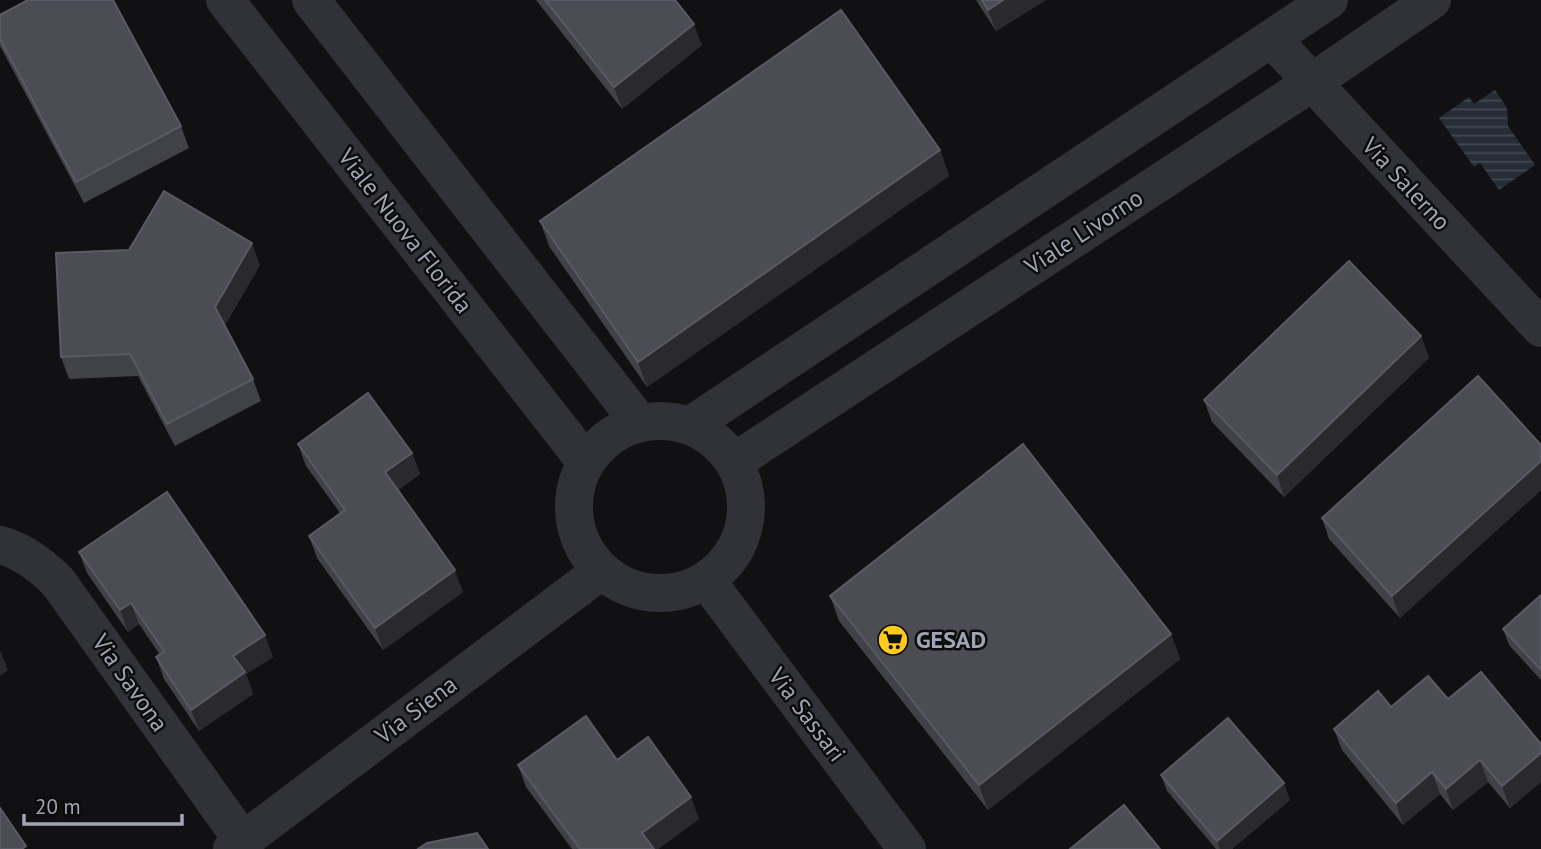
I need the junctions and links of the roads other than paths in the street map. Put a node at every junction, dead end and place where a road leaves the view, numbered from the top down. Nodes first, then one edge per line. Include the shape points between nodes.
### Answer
1 (225, 0) edge
2 (311, 0) edge
3 (1329, 0) edge
4 (1432, 0) edge
5 (1272, 39) junction
6 (1311, 83) junction
7 (1541, 328) edge
8 (639, 422) junction
9 (691, 425) junction
10 (585, 461) junction
11 (734, 462) junction
12 (0, 545) edge
13 (601, 571) junction
14 (707, 580) junction
15 (237, 845) edge
16 (907, 849) edge

1 - 10 street, Viale Nuova Florida
2 - 8 street
3 - 5 street
4 - 6 street, Viale Livorno
5 - 6 street, Via Salerno
5 - 9 street
6 - 7 street, Via Salerno
6 - 11 street, Viale Livorno
8 - 9 street
8 - 10 street via 618,430
9 - 11 street via 716,440
10 - 13 street via 575,489 574,519 583,547
11 - 14 street via 744,487 741,539 727,563
12 - 15 street, Via Savona via 30,558 58,582
13 - 14 street via 625,586 652,594 681,592
13 - 15 street, Via Siena
14 - 16 street, Via Sassari

